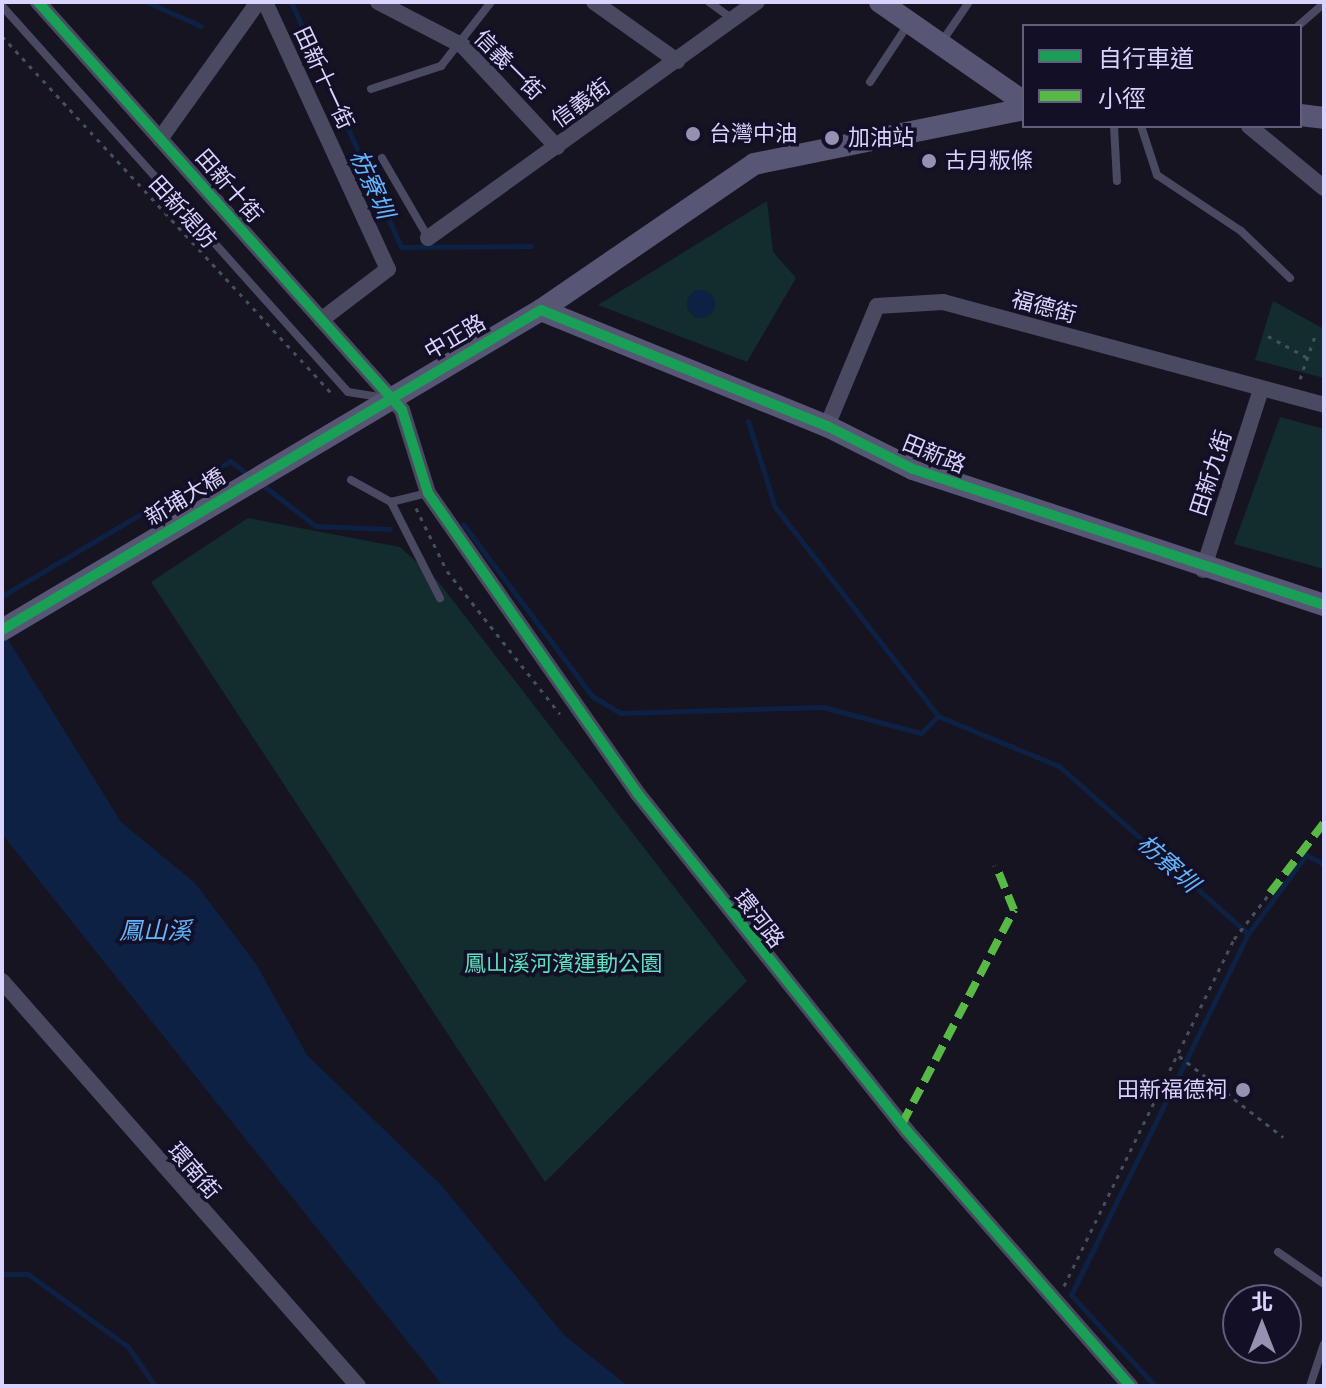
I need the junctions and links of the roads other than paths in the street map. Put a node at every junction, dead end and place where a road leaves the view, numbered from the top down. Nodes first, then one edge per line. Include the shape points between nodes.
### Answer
1 (258, 2) edge
2 (265, 2) edge
3 (378, 2) edge
4 (491, 2) edge
5 (594, 2) edge
6 (709, 2) edge
7 (757, 2) edge
8 (880, 2) edge
9 (969, 2) edge
10 (1324, 3) edge
11 (47, 5) edge
12 (2, 6) edge
13 (733, 20) junction
14 (909, 23) junction
15 (1300, 24) edge
16 (941, 44) junction
17 (463, 46) junction
18 (677, 61) junction
19 (870, 82) dead end
20 (371, 89) dead end
21 (1022, 101) edge
22 (1022, 109) edge
23 (1302, 115) edge
24 (1324, 118) edge
25 (1114, 128) edge
26 (1142, 128) edge
27 (1251, 128) edge
28 (160, 139) junction
29 (557, 147) junction
30 (382, 158) dead end
31 (1117, 181) dead end
32 (1324, 188) edge
33 (428, 238) joint
34 (1290, 278) dead end
35 (541, 310) junction
36 (321, 320) junction
37 (1261, 389) junction
38 (389, 398) junction
39 (1324, 405) edge
40 (827, 426) junction
41 (351, 480) dead end
42 (428, 493) junction
43 (391, 502) junction
44 (1203, 570) junction
45 (440, 598) dead end
46 (1324, 605) edge
47 (2, 630) edge
48 (2, 981) edge
49 (1278, 1252) dead end
50 (1324, 1284) edge
51 (1324, 1344) edge
52 (358, 1386) edge
53 (1130, 1386) edge
54 (1310, 1386) edge

1 - 28 street
2 - 36 street, 田新十一街 via 388,269
3 - 17 street, 信義一街
4 - 17 lane
5 - 18 street
6 - 13 lane
7 - 13 street, 信義街
8 - 14 main road
9 - 16 lane
10 - 15 lane
11 - 28 street, 田新十街
12 - 38 lane via 348,392
13 - 18 street, 信義街
14 - 16 main road
14 - 19 lane
16 - 21 main road
17 - 20 lane via 441,66
17 - 29 street, 信義一街
18 - 29 street, 信義街
22 - 35 main road, 中正路 via 754,164
23 - 24 main road
25 - 31 lane
26 - 34 lane via 1157,175 1241,231
27 - 32 street
28 - 36 street, 田新十街
29 - 33 street, 信義街
30 - 33 lane
35 - 38 main road, 中正路
35 - 40 main road, 田新路
36 - 38 street, 田新十街
37 - 39 street, 福德街
37 - 40 street, 福德街 via 943,302 877,306
37 - 44 street, 田新九街
38 - 42 street, 環河路 via 402,410
38 - 47 main road, 新埔大橋
40 - 44 main road, 田新路 via 913,469
41 - 43 lane
42 - 43 lane
42 - 53 street, 環河路 via 744,934 1053,1302
43 - 45 lane
44 - 46 main road, 田新路
48 - 52 street, 環南街
49 - 50 lane
51 - 54 lane

